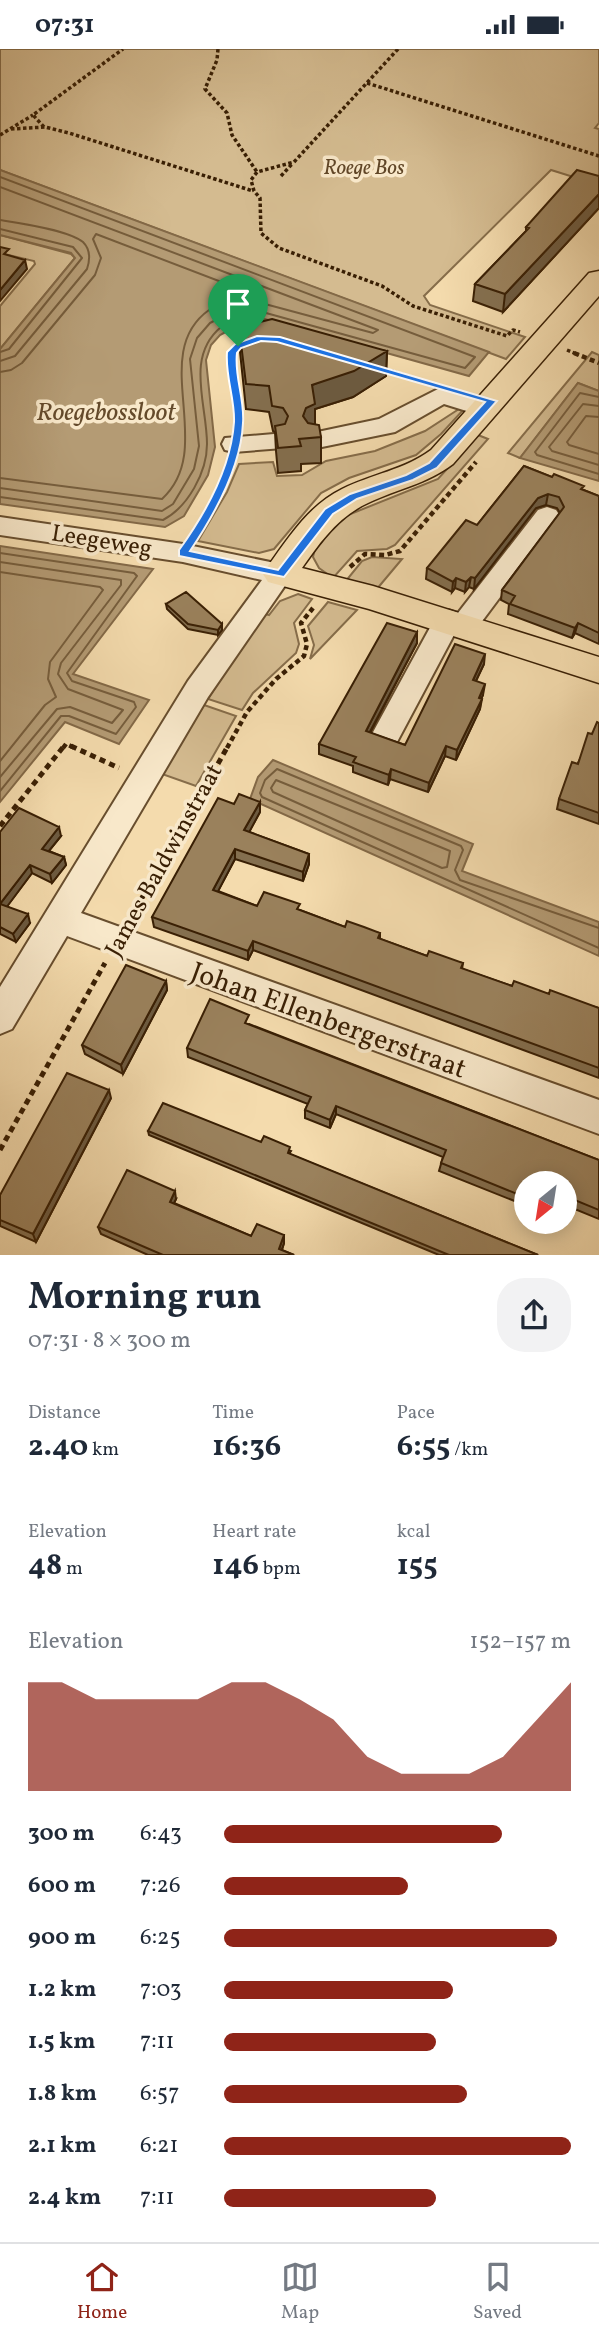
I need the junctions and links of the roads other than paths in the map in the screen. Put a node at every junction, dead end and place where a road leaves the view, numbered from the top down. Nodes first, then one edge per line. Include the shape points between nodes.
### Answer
1 (595, 289) edge
2 (486, 409) junction
3 (317, 440) edge
4 (274, 442) edge
5 (234, 444) road end
6 (547, 516) dead end
7 (0, 526) edge
8 (280, 574) junction
9 (456, 623) junction
10 (599, 670) edge
11 (387, 734) dead end
12 (60, 919) junction
13 (0, 1019) edge
14 (599, 1117) edge

1 - 2 main road
2 - 3 street via 442,395 386,426
2 - 8 main road via 433,465 353,496 329,512
4 - 5 street
6 - 9 street
7 - 8 street, Leegeweg via 183,553
8 - 9 main road, Leegeweg
8 - 12 street via 198,689
9 - 10 main road, Leegeweg
9 - 11 street
12 - 13 street
12 - 14 street, Johan Ellenbergerstraat

